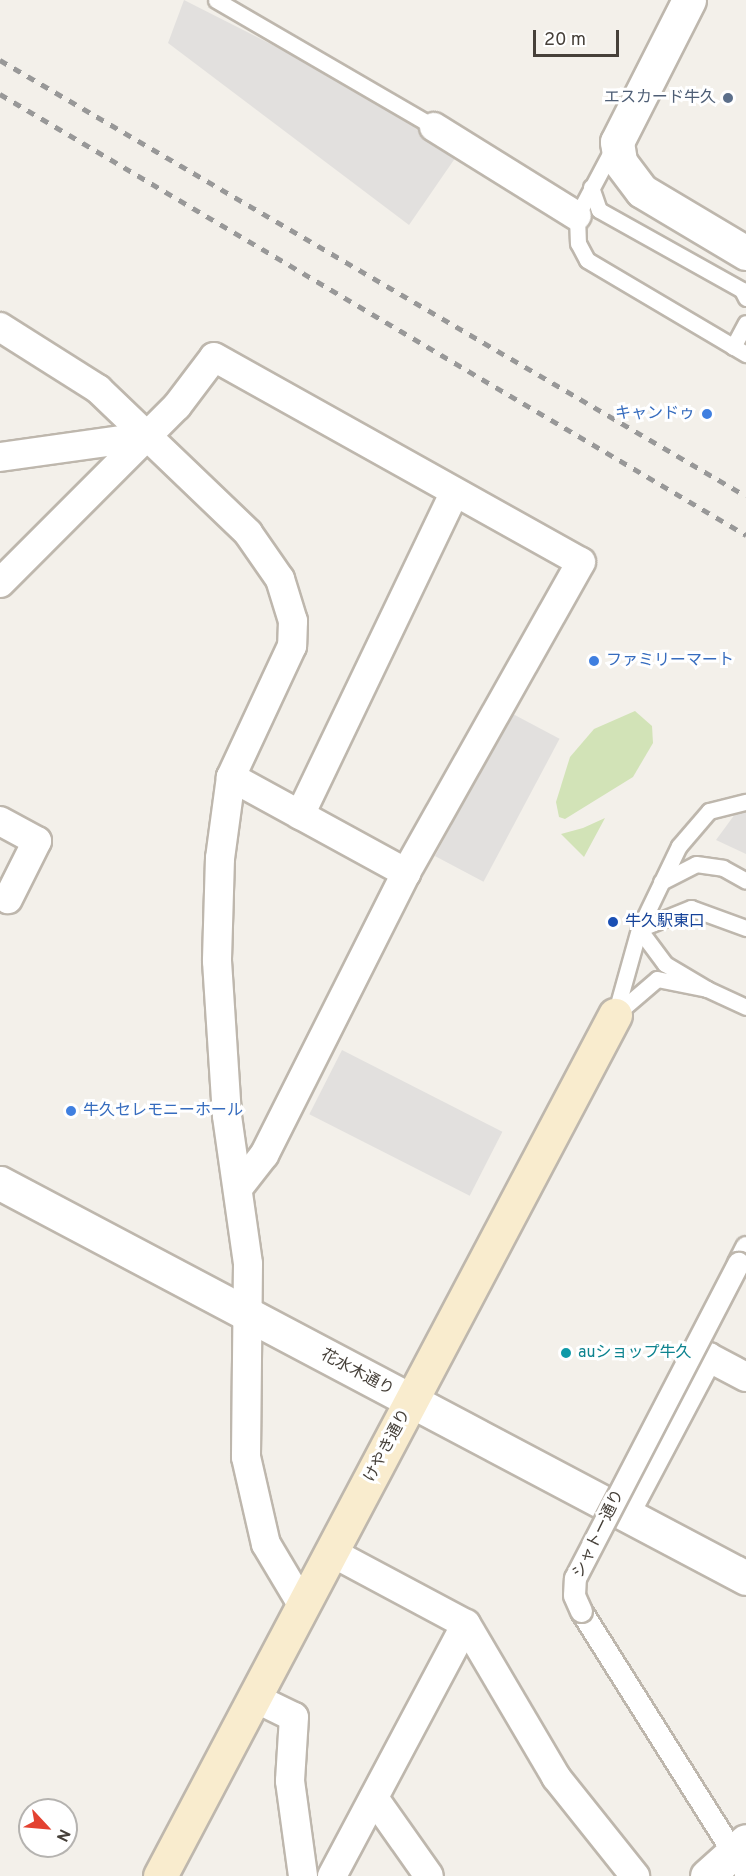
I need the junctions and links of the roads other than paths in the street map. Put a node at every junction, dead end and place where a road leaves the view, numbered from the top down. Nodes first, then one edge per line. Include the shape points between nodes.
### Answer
1 (216, 0) edge
2 (689, 0) edge
3 (434, 127) joint
4 (617, 141) junction
5 (591, 187) junction
6 (577, 216) junction
7 (746, 253) edge
8 (746, 298) edge
9 (746, 323) edge
10 (0, 327) edge
11 (739, 351) edge
12 (142, 437) junction
13 (0, 456) edge
14 (454, 493) junction
15 (0, 583) edge
16 (231, 777) junction
17 (746, 802) edge
18 (300, 816) junction
19 (0, 821) edge
20 (406, 873) junction
21 (746, 880) edge
22 (661, 882) junction
23 (9, 899) dead end
24 (746, 928) edge
25 (639, 930) junction
26 (707, 988) junction
27 (746, 1007) edge
28 (615, 1015) junction
29 (0, 1182) edge
30 (239, 1187) junction
31 (742, 1255) edge
32 (247, 1314) junction
33 (746, 1377) edge
34 (411, 1402) junction
35 (626, 1514) junction
36 (331, 1552) junction
37 (746, 1578) edge
38 (303, 1606) junction
39 (466, 1624) junction
40 (255, 1698) junction
41 (374, 1798) junction
42 (742, 1855) edge
43 (160, 1876) edge
44 (303, 1876) edge
45 (332, 1876) edge
46 (429, 1876) edge
47 (635, 1876) edge
48 (707, 1876) edge

1 - 3 lane
2 - 4 street
3 - 6 street
4 - 5 lane
4 - 7 street via 620,162 636,186
5 - 6 lane
5 - 8 lane via 599,210 742,290
6 - 11 lane via 578,243 587,260
9 - 11 lane
10 - 12 street via 98,389
12 - 13 street
12 - 14 street via 177,406 214,357
12 - 15 street
12 - 16 street via 248,533 280,579 293,621 292,646
14 - 18 street
14 - 20 street via 580,562
16 - 18 street
16 - 30 street via 220,858 217,961 227,1116
17 - 22 lane via 724,804 694,824
18 - 20 street
19 - 23 street via 37,841
20 - 30 street via 264,1155
21 - 22 lane via 723,868 696,864
22 - 25 lane
24 - 25 lane via 691,908
25 - 26 lane via 665,964
25 - 28 lane
26 - 27 lane
26 - 28 lane via 657,980
28 - 34 main road, けやき通り
29 - 32 street, 花水木通り
30 - 32 street
31 - 42 street, シャトー通り, bridge via 575,1578 574,1595
32 - 34 street, 花水木通り
32 - 38 street via 246,1457 266,1544
33 - 35 street via 708,1357
34 - 35 street, 花水木通り
34 - 36 main road, けやき通り
35 - 37 street, 花水木通り
36 - 38 main road, けやき通り
36 - 39 street
38 - 40 main road, けやき通り
39 - 41 street
39 - 47 street via 556,1777
40 - 43 main road, けやき通り
40 - 44 street via 294,1717 290,1781
41 - 45 street
41 - 46 street
42 - 48 street

